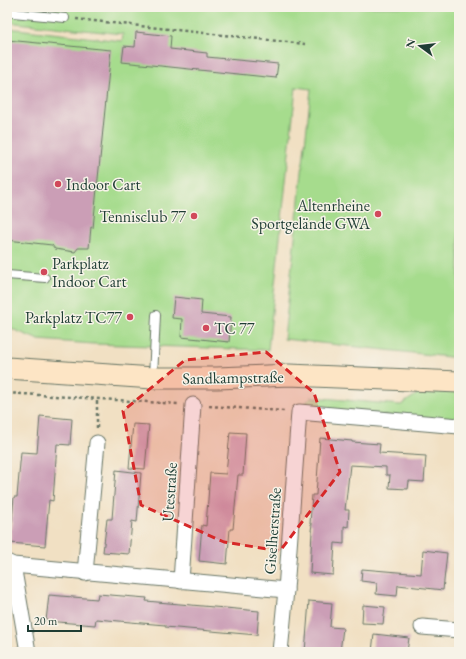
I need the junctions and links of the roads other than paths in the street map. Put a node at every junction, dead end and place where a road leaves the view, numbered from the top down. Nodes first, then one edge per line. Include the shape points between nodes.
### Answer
1 (11, 11) edge
2 (65, 18) road end
3 (7, 275) edge
4 (45, 278) dead end
5 (156, 315) dead end
6 (7, 368) edge
7 (153, 378) junction
8 (459, 382) edge
9 (193, 405) road end
10 (459, 426) edge
11 (97, 443) road end
12 (10, 564) edge
13 (85, 573) junction
14 (181, 581) junction
15 (286, 590) junction
16 (422, 627) dead end
17 (459, 630) edge
18 (28, 652) edge
19 (280, 652) edge

1 - 2 lane
3 - 4 lane
5 - 7 lane
6 - 7 street, Sandkampstraße
7 - 8 street, Sandkampstraße via 288,375
9 - 14 street, Utestraße
10 - 15 street, Giselherstraße via 299,412
11 - 13 street
12 - 13 street
12 - 18 street
13 - 14 street
14 - 15 street
15 - 19 street, Giselherstraße
16 - 17 street

